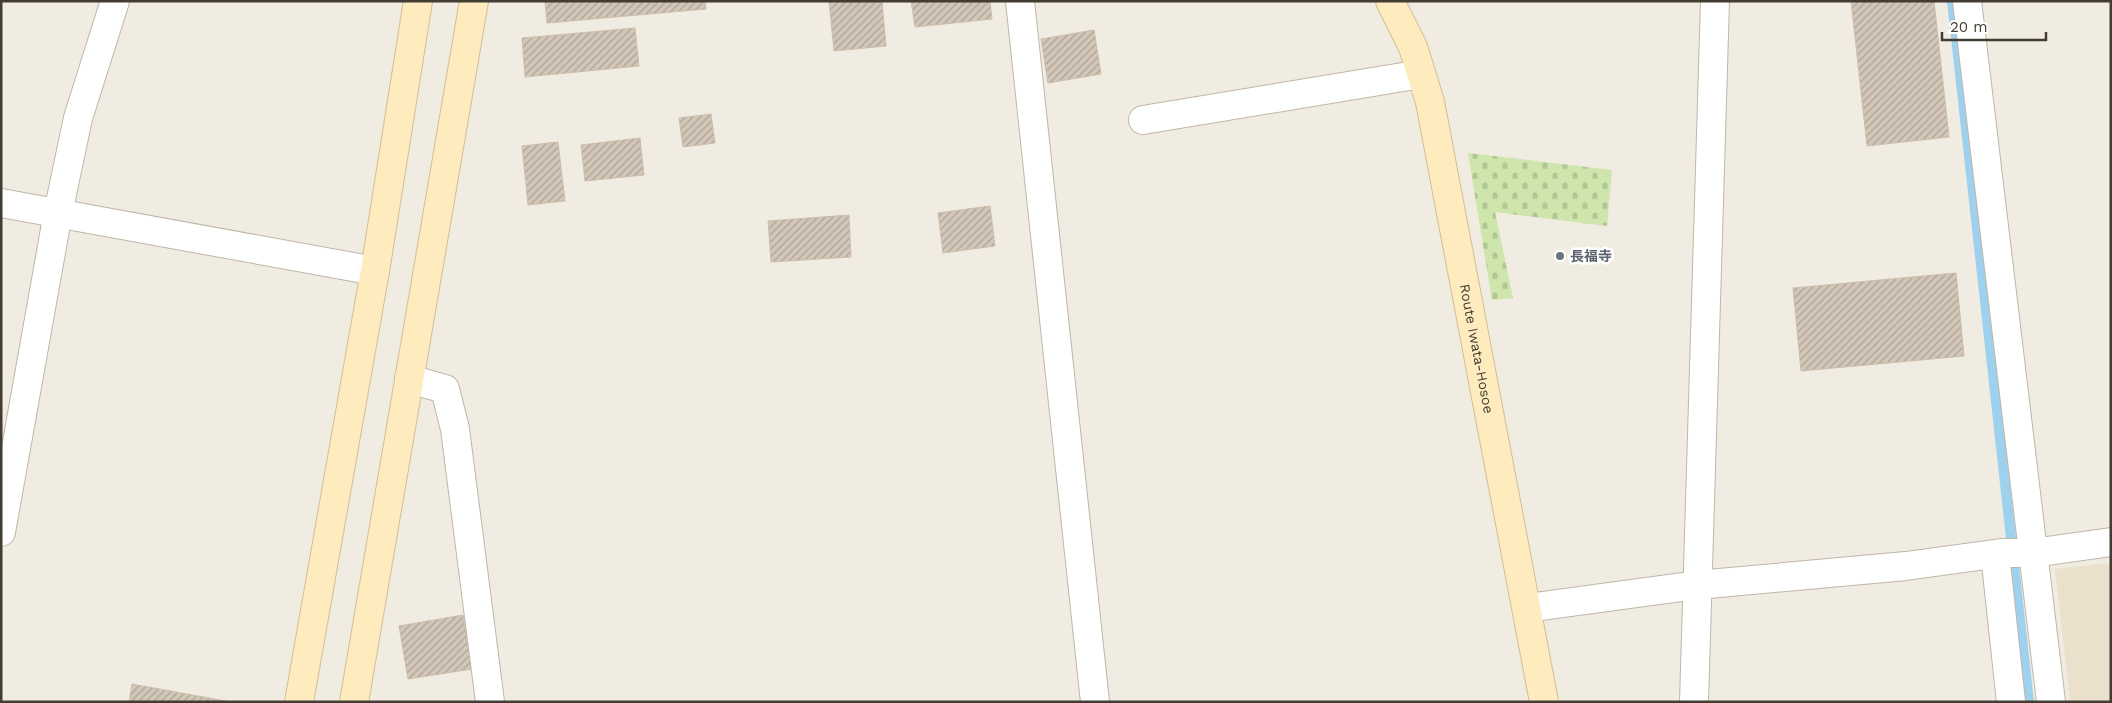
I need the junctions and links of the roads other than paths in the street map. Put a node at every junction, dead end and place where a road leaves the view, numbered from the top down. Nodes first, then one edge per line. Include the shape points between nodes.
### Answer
1 (115, 1) edge
2 (418, 1) edge
3 (474, 1) edge
4 (1020, 1) edge
5 (1390, 1) edge
6 (1715, 1) edge
7 (1967, 1) edge
8 (1421, 74) junction
9 (1143, 120) dead end
10 (1, 203) edge
11 (58, 213) junction
12 (375, 271) junction
13 (409, 379) junction
14 (1, 532) edge
15 (2111, 542) edge
16 (2014, 553) junction
17 (1697, 585) junction
18 (1527, 608) junction
19 (299, 702) edge
20 (354, 702) edge
21 (490, 702) edge
22 (1095, 702) edge
23 (1544, 702) edge
24 (1694, 702) edge
25 (2011, 702) edge
26 (2051, 702) edge

1 - 11 street via 78,118
2 - 12 street
3 - 13 street
4 - 22 street
5 - 8 street, Route Iwata-Hosoe via 1413,47
6 - 17 street
7 - 16 street
8 - 9 street
8 - 18 street, Route Iwata-Hosoe via 1430,102
10 - 11 street
11 - 12 street
11 - 14 street
12 - 19 street
13 - 20 street
13 - 21 street via 445,389 455,430
15 - 16 street
16 - 17 street
16 - 25 street
16 - 26 street
17 - 18 street
17 - 24 street
18 - 23 street, Route Iwata-Hosoe

